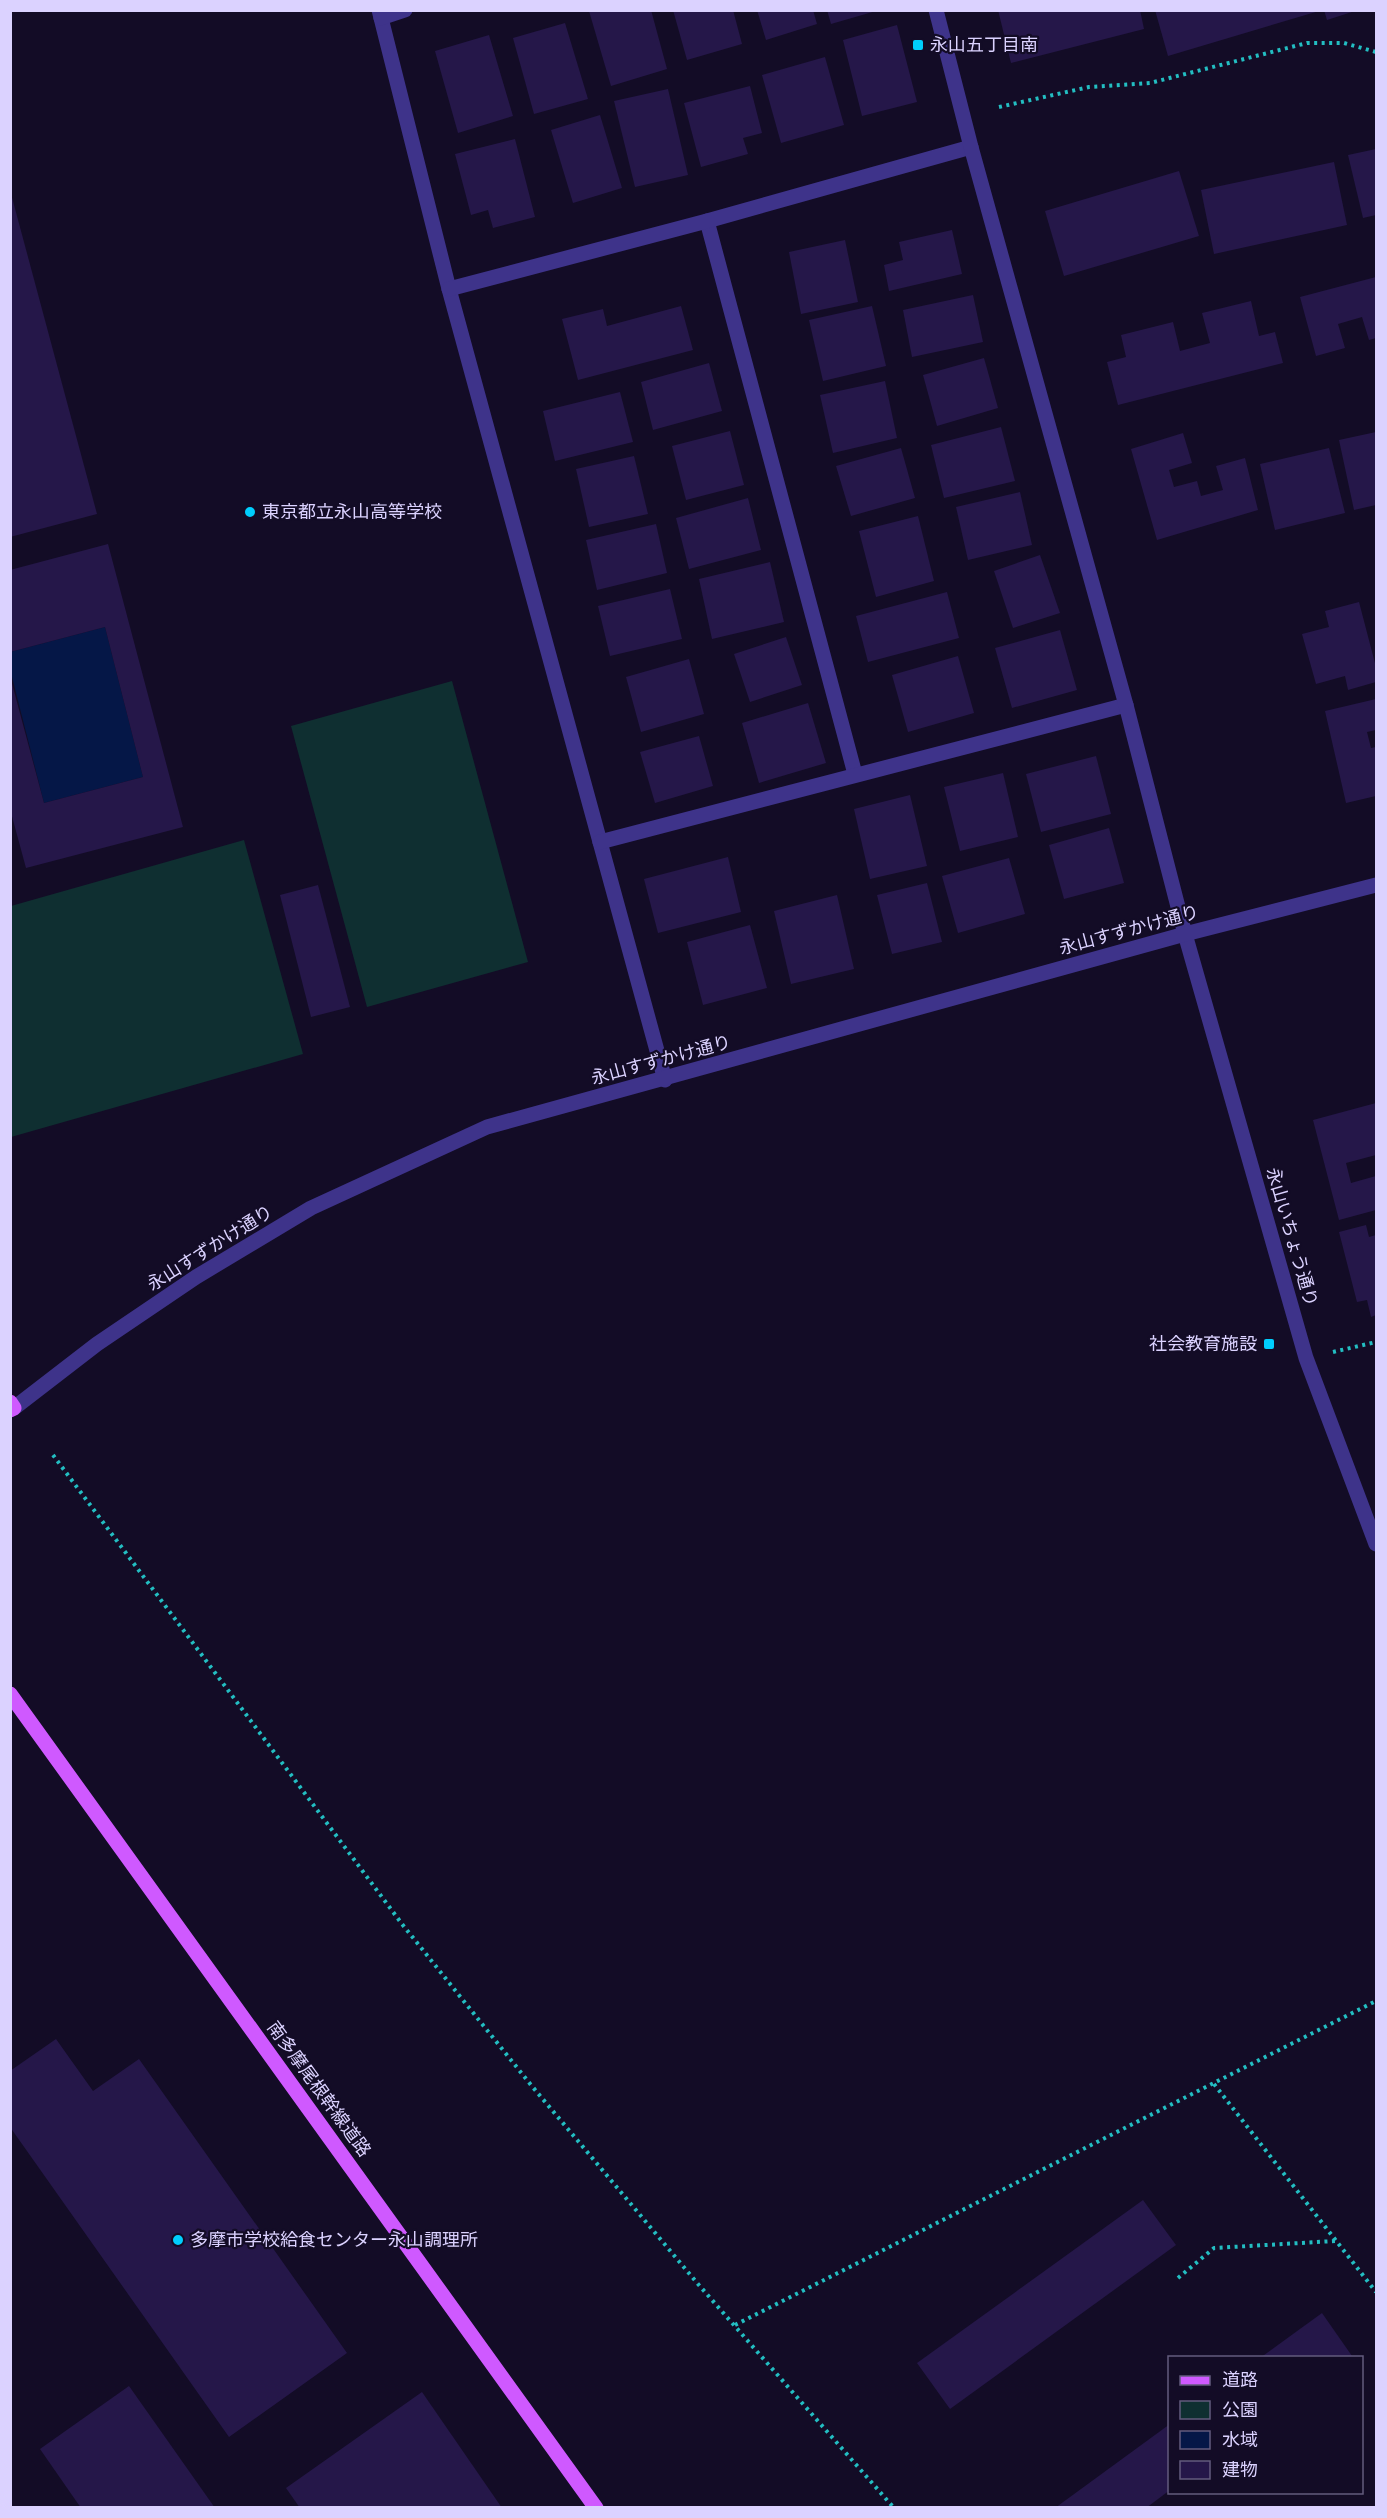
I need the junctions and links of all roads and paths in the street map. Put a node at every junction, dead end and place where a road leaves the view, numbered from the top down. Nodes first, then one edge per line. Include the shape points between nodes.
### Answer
1 (405, 10) edge
2 (936, 10) edge
3 (380, 14) edge
4 (1377, 52) edge
5 (999, 107) dead end
6 (971, 147) junction
7 (707, 221) junction
8 (450, 289) junction
9 (1126, 705) junction
10 (855, 774) junction
11 (600, 842) junction
12 (1377, 885) edge
13 (1185, 934) junction
14 (665, 1080) junction
15 (1377, 1342) edge
16 (1306, 1358) junction
17 (12, 1407) edge
18 (53, 1455) dead end
19 (1377, 1544) edge
20 (10, 1694) edge
21 (1377, 2001) edge
22 (1214, 2084) junction
23 (1335, 2241) junction
24 (1178, 2278) dead end
25 (1377, 2292) edge
26 (735, 2325) junction
27 (596, 2508) edge
28 (894, 2508) edge

1 - 3 street
2 - 6 street, 永山いちょう通り
3 - 8 street
4 - 5 path via 1344,44 1306,43 1150,83 1089,87
6 - 7 street
6 - 9 street, 永山いちょう通り
7 - 8 street
7 - 10 street
8 - 11 street
9 - 10 street
9 - 13 street, 永山いちょう通り
10 - 11 street
11 - 14 street
12 - 13 street, 永山すずかけ通り
13 - 14 street, 永山すずかけ通り
13 - 16 street, 永山いちょう通り
14 - 17 street, 永山すずかけ通り via 487,1127 312,1208 196,1277
15 - 16 path
16 - 19 street, 永山いちょう通り
18 - 26 path via 402,1924 538,2094
20 - 27 main road, 南多摩尾根幹線道路
21 - 22 path
22 - 23 path
22 - 26 path
23 - 24 path via 1214,2248
23 - 25 path
26 - 28 path

